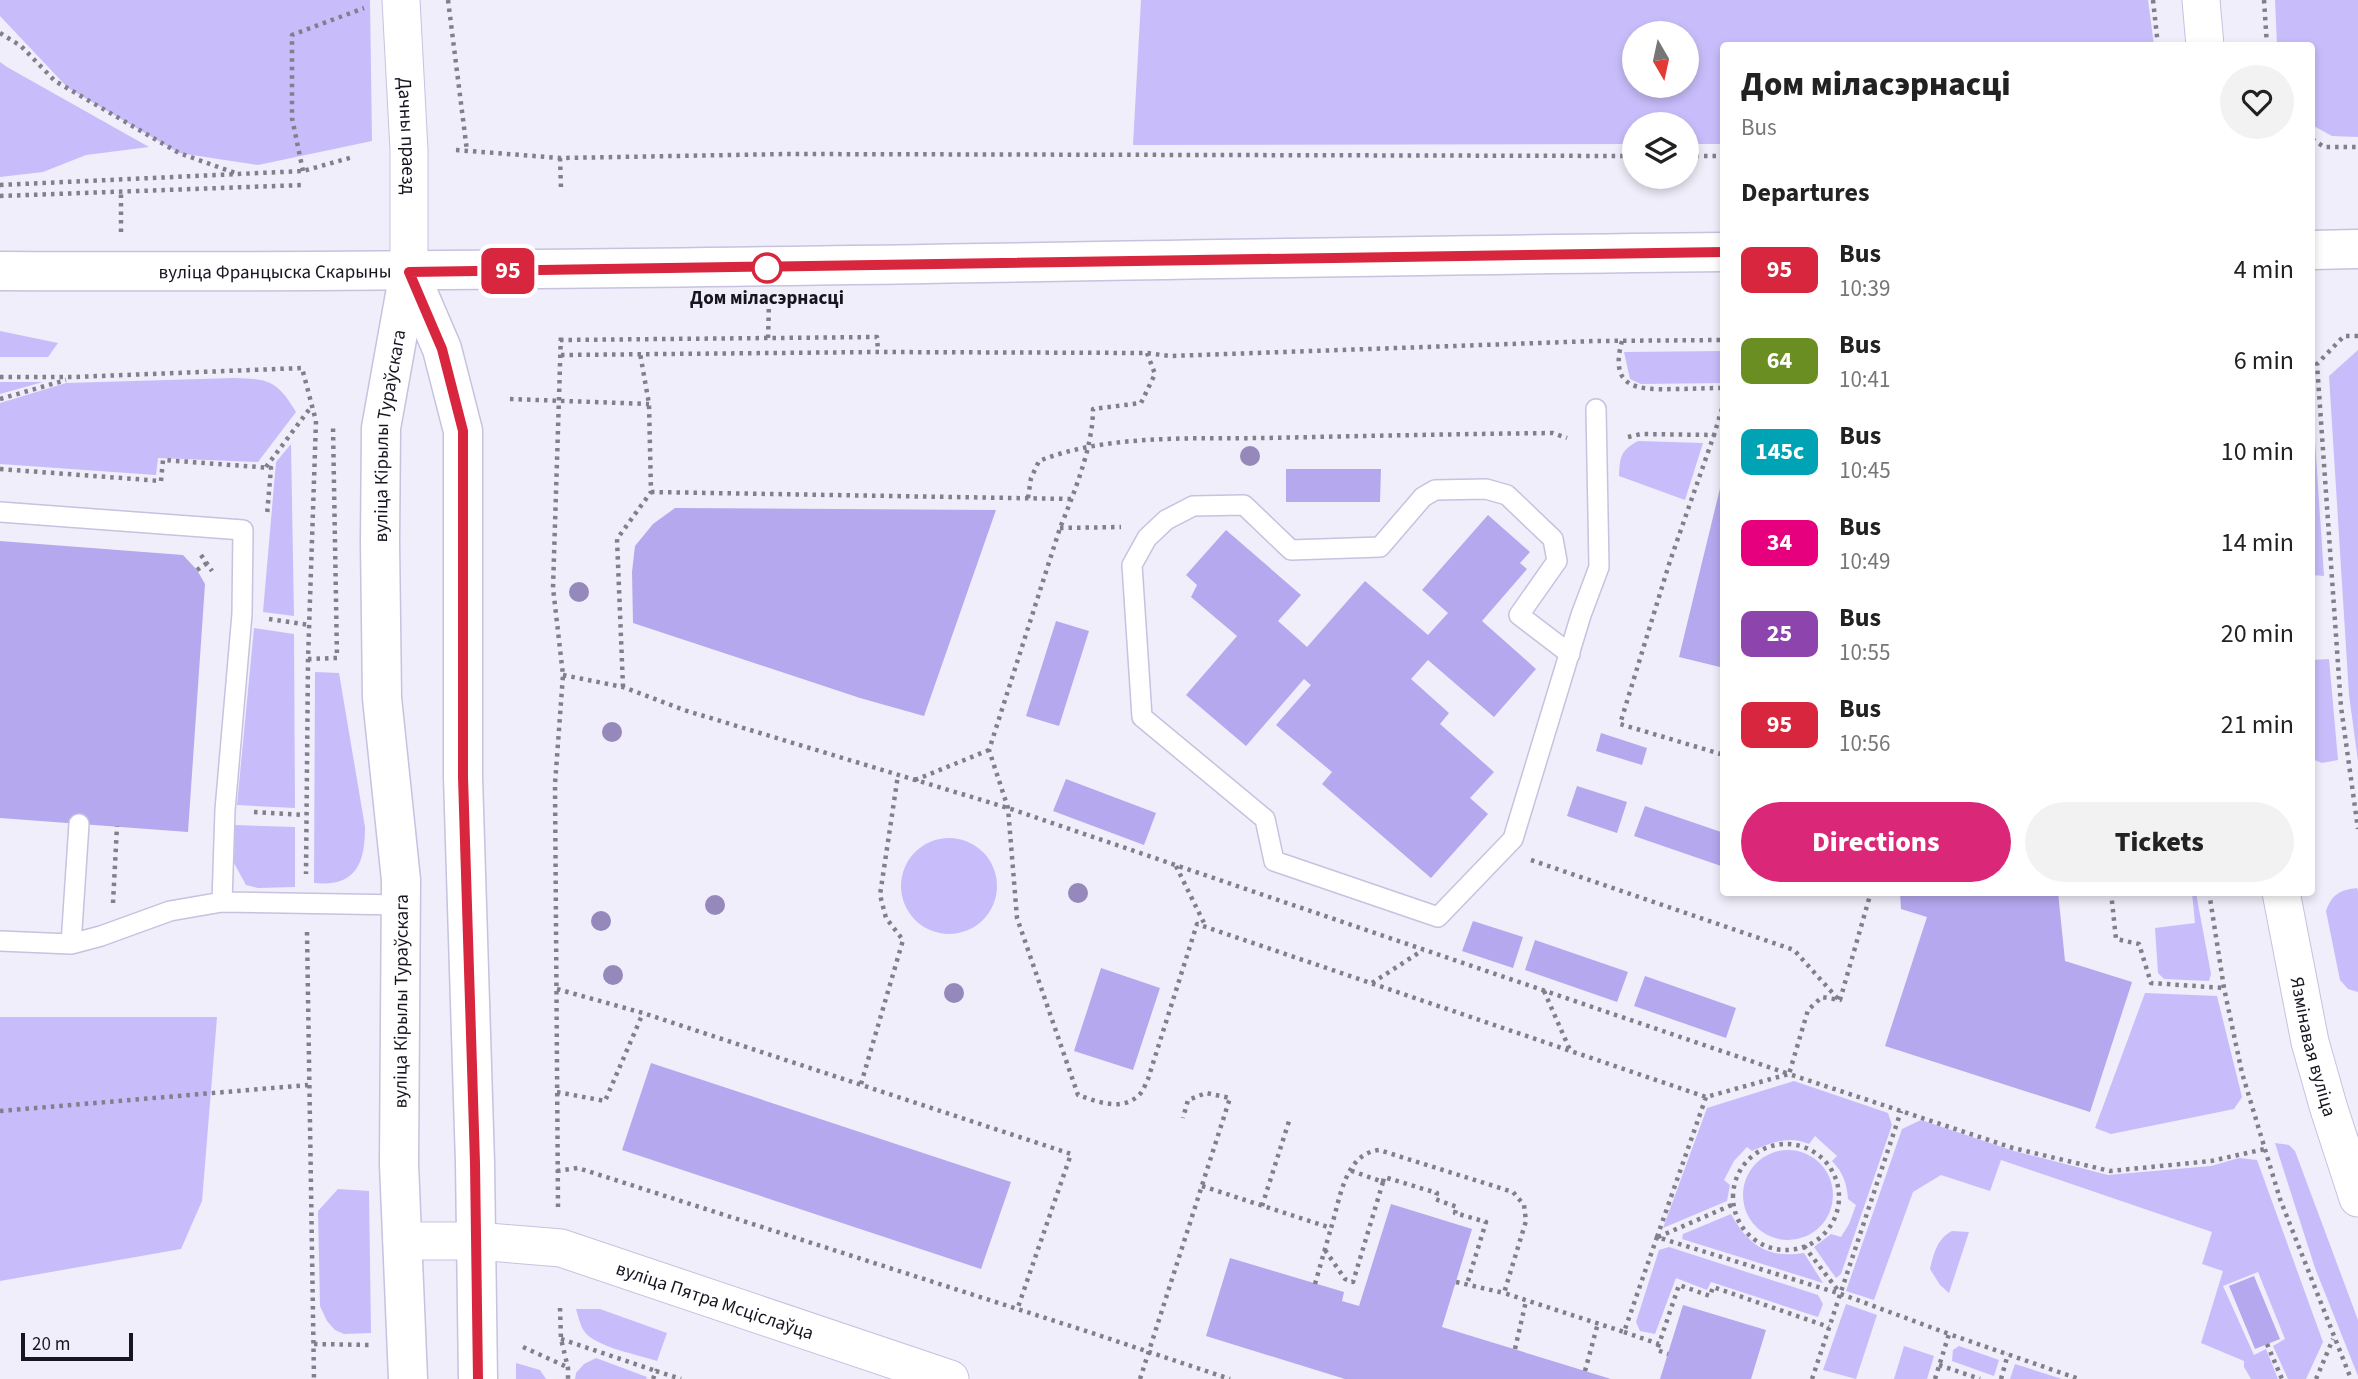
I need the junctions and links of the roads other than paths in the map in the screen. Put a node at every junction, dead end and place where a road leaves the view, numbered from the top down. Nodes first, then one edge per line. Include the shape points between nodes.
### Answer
1 (2201, 0) edge
2 (387, 2) edge
3 (2205, 42) edge
4 (2358, 249) edge
5 (2315, 250) edge
6 (1720, 252) edge
7 (0, 271) edge
8 (409, 272) junction
9 (1596, 410) dead end
10 (0, 512) edge
11 (1570, 654) junction
12 (79, 824) dead end
13 (2282, 896) edge
14 (222, 902) junction
15 (401, 905) junction
16 (0, 940) edge
17 (71, 944) junction
18 (2358, 1198) edge
19 (402, 1241) junction
20 (476, 1241) junction
21 (408, 1379) edge
22 (478, 1379) edge
23 (950, 1379) edge

1 - 3 street
2 - 8 street, Дачны праезд via 409,150
4 - 5 main road
6 - 8 main road, вуліца Францыска Скарыны
7 - 8 main road, вуліца Францыска Скарыны
8 - 15 main road, вуліца Кірылы Тураўскага via 381,428 382,698
8 - 20 main road, вуліца Кірылы Тураўскага via 442,349 463,431 463,777
9 - 11 lane via 1599,567
10 - 14 lane via 243,530 242,614
11 - 11 lane via 1519,615 1557,561 1553,539 1507,495 1486,489 1435,490 1423,497 1380,547 1291,550 1244,505 1193,506 1147,538 1132,565 1142,717 1265,819 1274,861 1438,917 1513,839
12 - 17 lane
13 - 18 street, Язмінавая вуліца via 2310,1042
14 - 15 lane
14 - 17 lane via 170,911
15 - 19 main road, вуліца Кірылы Тураўскага
16 - 17 lane
19 - 20 street, вуліца Пятра Мсціслаўца
19 - 21 main road, вуліца Кірылы Тураўскага
20 - 22 main road, вуліца Кірылы Тураўскага
20 - 23 street, вуліца Пятра Мсціслаўца via 561,1248

